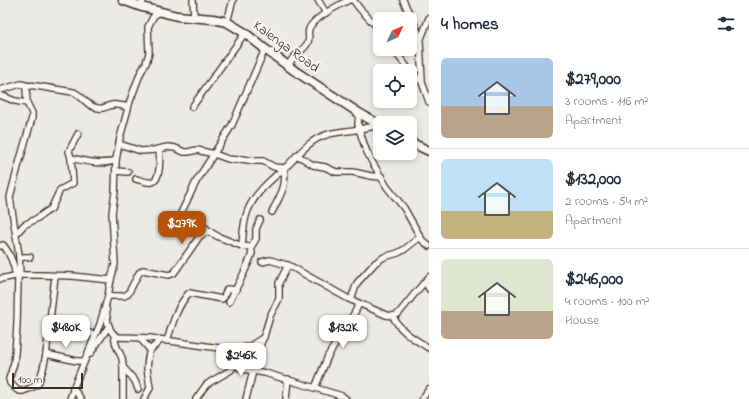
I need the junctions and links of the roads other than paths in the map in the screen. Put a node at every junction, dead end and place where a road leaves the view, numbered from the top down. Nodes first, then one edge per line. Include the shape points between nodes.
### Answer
1 (123, 0) edge
2 (194, 0) edge
3 (234, 0) edge
4 (318, 0) edge
5 (349, 0) edge
6 (353, 0) edge
7 (403, 0) edge
8 (142, 3) edge
9 (159, 12) junction
10 (408, 12) edge
11 (326, 13) junction
12 (194, 17) junction
13 (429, 18) edge
14 (227, 22) junction
15 (373, 22) edge
16 (417, 25) edge
17 (426, 27) junction
18 (417, 32) edge
19 (245, 33) junction
20 (420, 41) junction
21 (265, 49) junction
22 (398, 56) edge
23 (404, 64) edge
24 (288, 66) junction
25 (417, 77) edge
26 (422, 82) junction
27 (29, 86) junction
28 (0, 90) edge
29 (0, 95) edge
30 (429, 102) edge
31 (27, 103) junction
32 (128, 107) junction
33 (192, 107) dead end
34 (359, 113) junction
35 (373, 121) edge
36 (373, 126) edge
37 (359, 129) junction
38 (78, 134) dead end
39 (119, 144) junction
40 (417, 145) edge
41 (159, 149) junction
42 (429, 151) edge
43 (214, 154) junction
44 (296, 156) junction
45 (72, 158) junction
46 (116, 160) junction
47 (284, 168) junction
48 (116, 171) junction
49 (128, 172) dead end
50 (382, 177) junction
51 (136, 179) dead end
52 (272, 212) dead end
53 (260, 220) dead end
54 (212, 233) junction
55 (16, 234) junction
56 (420, 237) junction
57 (0, 246) edge
58 (242, 246) junction
59 (429, 246) edge
60 (251, 247) junction
61 (30, 257) dead end
62 (19, 258) junction
63 (262, 262) dead end
64 (288, 265) junction
65 (18, 276) junction
66 (55, 276) junction
67 (0, 280) edge
68 (111, 280) junction
69 (427, 280) edge
70 (429, 289) edge
71 (236, 290) junction
72 (108, 296) junction
73 (351, 300) junction
74 (229, 302) dead end
75 (106, 303) junction
76 (359, 304) junction
77 (393, 316) junction
78 (50, 321) junction
79 (109, 326) junction
80 (96, 335) junction
81 (114, 335) junction
82 (264, 337) junction
83 (140, 338) junction
84 (164, 340) junction
85 (244, 348) junction
86 (429, 348) edge
87 (150, 350) junction
88 (46, 354) junction
89 (84, 360) junction
90 (234, 365) junction
91 (123, 368) junction
92 (253, 371) junction
93 (288, 379) junction
94 (73, 388) junction
95 (315, 388) junction
96 (138, 389) dead end
97 (429, 389) edge
98 (70, 399) edge
99 (81, 399) edge
100 (123, 399) edge
101 (144, 399) edge
102 (196, 399) edge
103 (246, 399) edge
104 (286, 399) edge
105 (346, 399) edge
106 (422, 399) edge

1 - 8 main road, Kalenga Road
2 - 12 street
3 - 14 street
4 - 11 street
5 - 11 street
6 - 15 street
7 - 10 street
8 - 9 main road, Kalenga Road
9 - 12 main road, Kalenga Road
9 - 32 street via 148,27 149,53
11 - 24 street via 310,26 308,42
12 - 14 main road, Kalenga Road
13 - 17 street
14 - 19 main road, Kalenga Road
16 - 17 street
17 - 20 street
18 - 20 street
19 - 21 main road, Kalenga Road
19 - 33 street
20 - 26 street
21 - 24 main road, Kalenga Road
21 - 43 street via 232,125
22 - 23 street
24 - 34 main road, Kalenga Road
25 - 26 street
26 - 30 street
27 - 28 street via 21,84
27 - 31 street via 26,89
27 - 32 street via 76,93 87,103 100,108 114,105
29 - 31 street
31 - 55 street via 32,118 10,198
32 - 39 street
34 - 35 main road, Kalenga Road
34 - 37 street
36 - 37 street
37 - 44 street via 321,136
37 - 50 street via 374,167
38 - 45 street via 69,150
39 - 41 street via 141,151
39 - 46 street
40 - 42 main road
41 - 43 street via 172,147 184,152 197,150
41 - 51 street via 160,160 154,182
43 - 47 street via 235,160 263,161 274,167
43 - 54 street via 196,182 181,213
44 - 47 street
44 - 50 street via 312,165 336,172
45 - 46 street via 108,163
45 - 55 street via 73,184 60,190 51,209 24,225
46 - 48 street
47 - 52 street via 284,186
47 - 58 street via 260,192 248,209 244,220
48 - 49 street
48 - 68 street via 112,213 115,264
50 - 56 street
53 - 60 street via 256,229 256,240
54 - 58 street
54 - 72 street via 206,232 199,237 172,274 143,270 128,294
55 - 62 street
56 - 59 street
56 - 73 street via 405,249 375,263 357,283
57 - 65 street via 3,246 13,261
58 - 60 street
60 - 71 street via 250,259
61 - 62 street
62 - 65 street
63 - 64 street via 270,260
64 - 73 street
64 - 82 street via 279,283 279,299 270,316
65 - 66 street
65 - 67 street
65 - 88 street via 15,354 9,379 16,390 23,391 38,384
66 - 68 street
66 - 78 street
68 - 72 street
69 - 70 street
69 - 77 street via 399,313
71 - 74 street
71 - 84 street via 227,289 222,299 189,293
72 - 75 street
73 - 76 street
75 - 79 street
75 - 80 street
76 - 77 street
76 - 95 street via 328,356
77 - 86 street via 398,325
78 - 80 street via 65,328
78 - 88 street
79 - 81 street
79 - 89 street
80 - 89 street
81 - 83 street
81 - 91 street
82 - 85 street
82 - 92 street
83 - 84 street
83 - 87 street
84 - 85 street via 226,349
84 - 87 street
85 - 90 street
87 - 101 street via 147,363 150,388
88 - 89 street via 77,361
89 - 94 street
90 - 92 street
90 - 102 street via 231,370 206,385
91 - 96 street via 135,381
91 - 100 street
92 - 93 street
92 - 103 street
93 - 95 street
93 - 104 street
94 - 98 street
94 - 99 street
95 - 105 street
97 - 106 street

